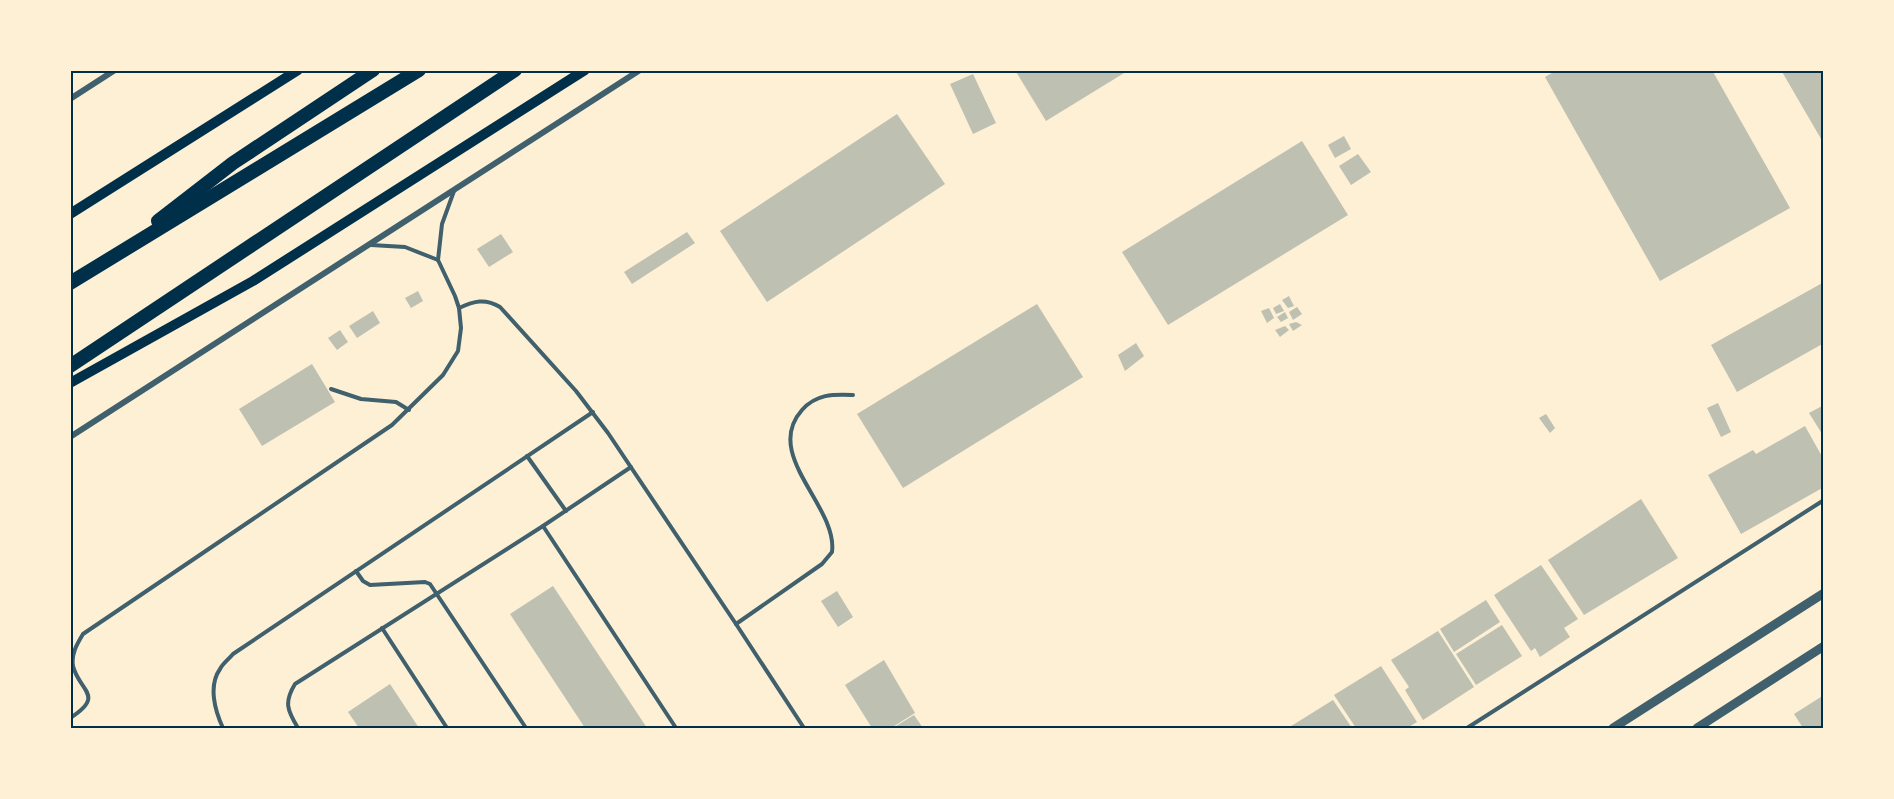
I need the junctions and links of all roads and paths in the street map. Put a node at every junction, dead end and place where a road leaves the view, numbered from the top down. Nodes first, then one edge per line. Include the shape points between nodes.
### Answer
1 (115, 70) edge
2 (298, 70) edge
3 (373, 70) edge
4 (419, 70) edge
5 (515, 70) edge
6 (585, 70) edge
7 (640, 70) edge
8 (70, 99) edge
9 (454, 190) junction
10 (70, 214) edge
11 (369, 245) junction
12 (121, 251) junction
13 (438, 260) junction
14 (70, 283) edge
15 (459, 308) junction
16 (70, 366) edge
17 (70, 382) edge
18 (331, 389) dead end
19 (853, 395) dead end
20 (409, 410) junction
21 (592, 412) junction
22 (70, 437) edge
23 (527, 456) junction
24 (631, 467) junction
25 (1824, 500) edge
26 (566, 511) junction
27 (543, 526) junction
28 (356, 571) junction
29 (438, 592) junction
30 (1824, 593) edge
31 (736, 624) junction
32 (382, 628) junction
33 (1824, 646) edge
34 (70, 718) edge
35 (222, 728) edge
36 (298, 729) edge
37 (447, 729) edge
38 (526, 729) edge
39 (676, 729) edge
40 (804, 729) edge
41 (1467, 729) edge
42 (1613, 729) edge
43 (1697, 729) edge

1 - 8 street
2 - 10 main road
3 - 12 highway via 233,163
4 - 12 highway
5 - 16 highway
6 - 17 main road via 253,281
7 - 9 street
9 - 11 street
9 - 13 lane via 442,224
11 - 13 lane via 405,247
11 - 22 street
12 - 14 highway
13 - 15 lane
15 - 20 lane via 462,328 452,362
15 - 21 lane via 481,301 500,307
18 - 20 lane via 361,399 396,402
19 - 31 lane via 831,394 807,404 792,426 790,439 796,464 830,531 832,552 822,564
20 - 34 lane via 83,634 74,650 73,662 88,699 84,709
21 - 23 lane
21 - 24 lane
23 - 26 lane
23 - 28 lane
24 - 26 lane
24 - 31 lane
25 - 41 lane
26 - 27 lane
27 - 29 lane
27 - 39 lane
28 - 29 lane via 370,585 425,582
28 - 35 lane via 233,654 219,670 213,689
29 - 32 lane
29 - 38 lane
30 - 42 street
31 - 40 lane
32 - 36 lane via 295,684 287,697
32 - 37 lane
33 - 43 street

